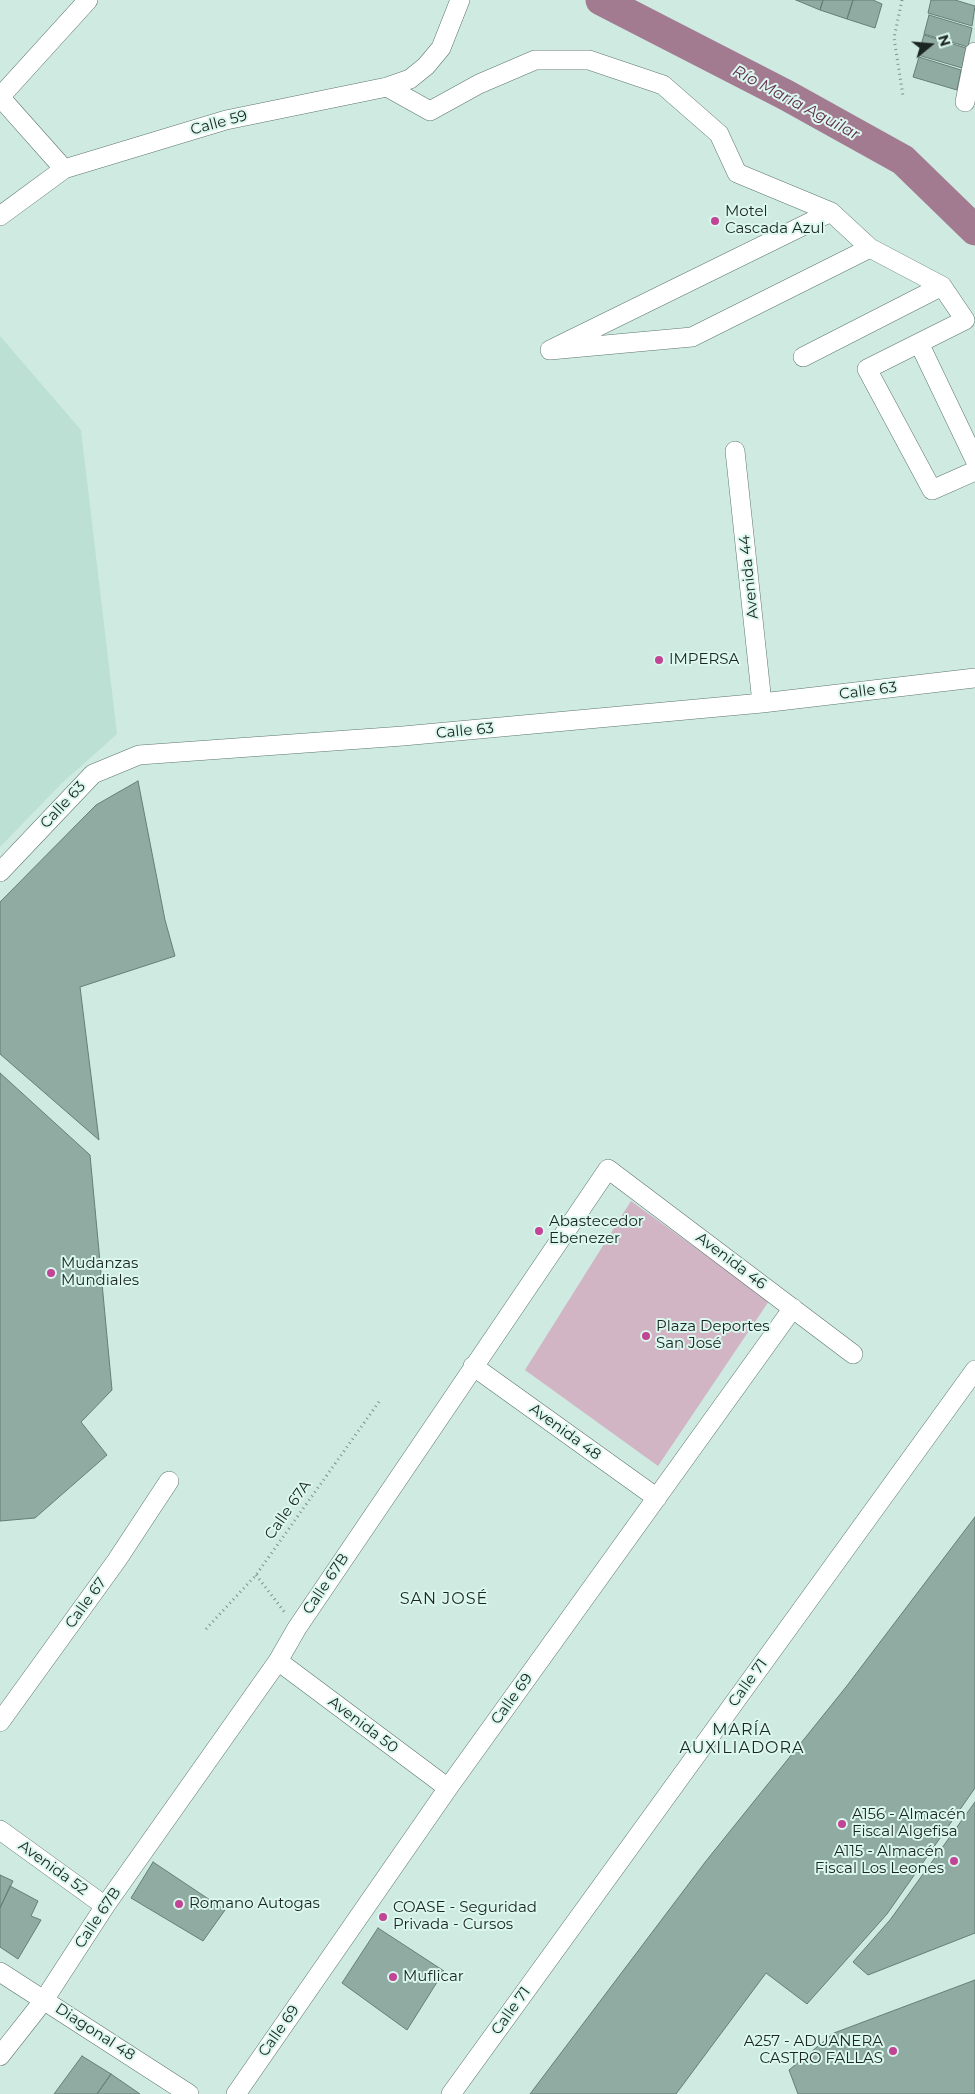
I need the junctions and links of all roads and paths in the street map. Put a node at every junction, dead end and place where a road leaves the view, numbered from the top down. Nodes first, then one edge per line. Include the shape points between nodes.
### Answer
1 (88, 0) edge
2 (460, 0) edge
3 (902, 0) edge
4 (975, 52) edge
5 (387, 87) junction
6 (902, 96) dead end
7 (0, 97) edge
8 (965, 102) dead end
9 (64, 170) junction
10 (831, 212) junction
11 (0, 216) edge
12 (870, 248) junction
13 (942, 286) junction
14 (919, 343) junction
15 (803, 357) dead end
16 (735, 451) dead end
17 (975, 460) edge
18 (975, 471) edge
19 (975, 678) edge
20 (762, 703) junction
21 (0, 872) edge
22 (608, 1169) joint
23 (793, 1308) junction
24 (853, 1354) dead end
25 (473, 1366) junction
26 (975, 1370) edge
27 (381, 1399) dead end
28 (168, 1481) dead end
29 (657, 1498) junction
30 (256, 1575) junction
31 (297, 1628) junction
32 (206, 1629) dead end
33 (278, 1661) junction
34 (0, 1722) edge
35 (448, 1788) junction
36 (0, 1830) edge
37 (105, 1906) junction
38 (0, 1972) edge
39 (44, 2000) junction
40 (0, 2056) edge
41 (189, 2094) edge
42 (236, 2094) edge
43 (451, 2094) edge

1 - 7 street
2 - 5 street, Calle 59 via 441,48 426,66 410,79
3 - 6 path via 894,38
4 - 8 street
5 - 9 street, Calle 59 via 226,120
5 - 10 street via 430,112 479,84 535,60 589,60 663,85 719,134 737,173
7 - 9 street
9 - 11 street, Calle 59
10 - 12 street
10 - 12 street via 550,350 692,337
12 - 13 street
13 - 14 street via 965,320
13 - 15 street
14 - 17 street
14 - 18 street via 867,370 932,490
16 - 20 street, Avenida 44
19 - 20 street, Calle 63
20 - 21 street, Calle 63 via 139,756 93,774
22 - 23 street, Avenida 46
22 - 25 street, Calle 67B
23 - 24 street, Avenida 46
23 - 29 street, Calle 69
25 - 29 street, Avenida 48
25 - 31 street, Calle 67B
26 - 43 street, Calle 71
27 - 30 path, Calle 67A
28 - 34 street, Calle 67 via 116,1560
29 - 35 street, Calle 69
30 - 31 path
30 - 32 path, Calle 67A
31 - 33 street, Calle 67B
33 - 35 street, Avenida 50
33 - 37 street, Calle 67B
35 - 42 street, Calle 69
36 - 37 street, Avenida 52
37 - 39 street, Calle 67B
38 - 39 street, Diagonal 48
39 - 40 street
39 - 41 street, Diagonal 48

